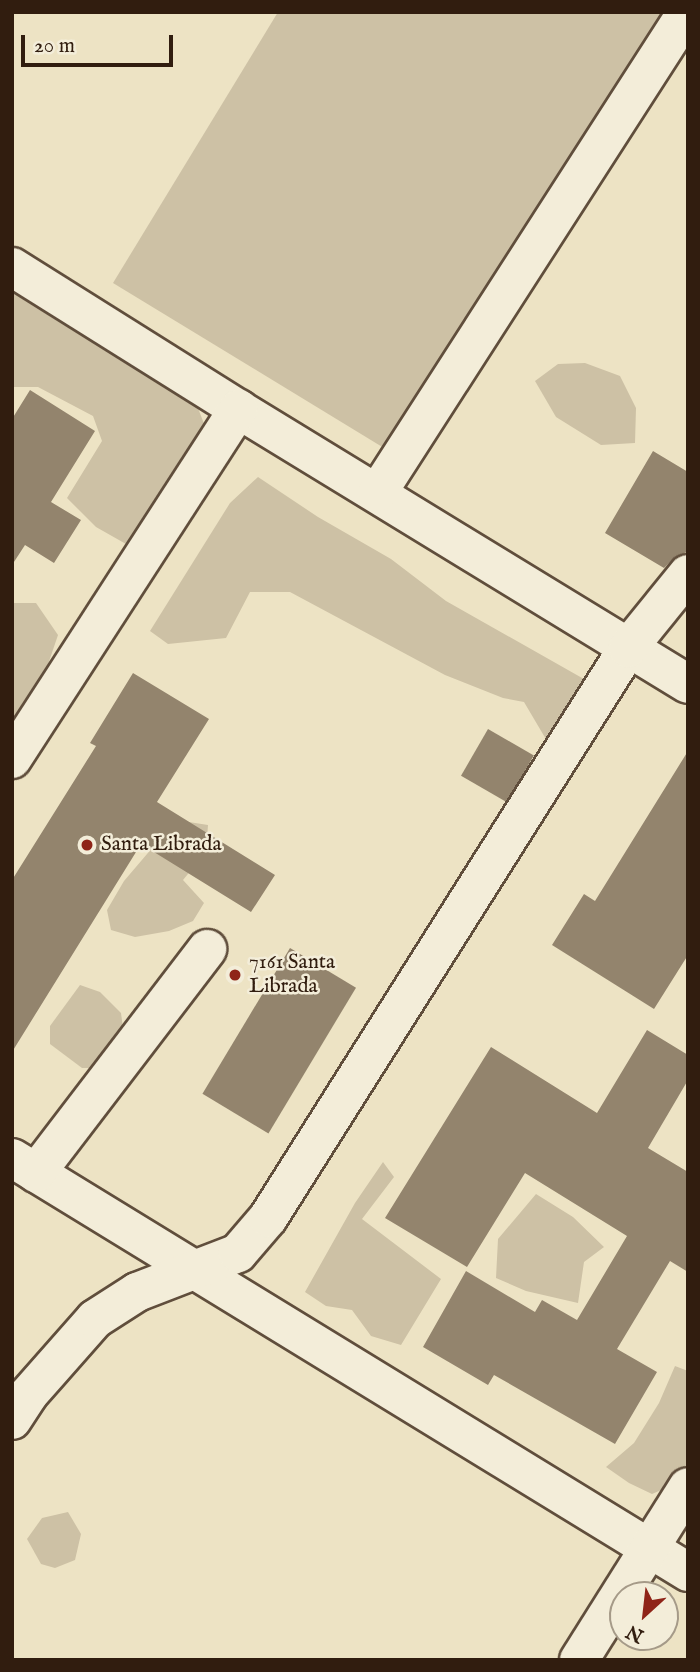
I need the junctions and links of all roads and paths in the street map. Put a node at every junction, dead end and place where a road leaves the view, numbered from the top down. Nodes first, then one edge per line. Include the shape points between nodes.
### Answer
1 (687, 12) edge
2 (12, 267) edge
3 (238, 409) junction
4 (378, 492) junction
5 (688, 574) edge
6 (628, 648) junction
7 (688, 684) edge
8 (12, 760) edge
9 (206, 949) dead end
10 (24, 1165) edge
11 (194, 1269) junction
12 (12, 1420) edge
13 (688, 1487) edge
14 (650, 1548) junction
15 (688, 1572) edge
16 (579, 1660) edge

1 - 4 street
2 - 3 street
3 - 4 street
3 - 8 street
4 - 6 street
5 - 6 street
6 - 7 street
6 - 11 street via 268,1218 238,1253
9 - 10 street
10 - 11 street
11 - 12 street via 137,1292 95,1318 27,1395
11 - 14 street
13 - 14 street
14 - 15 street
14 - 16 street

